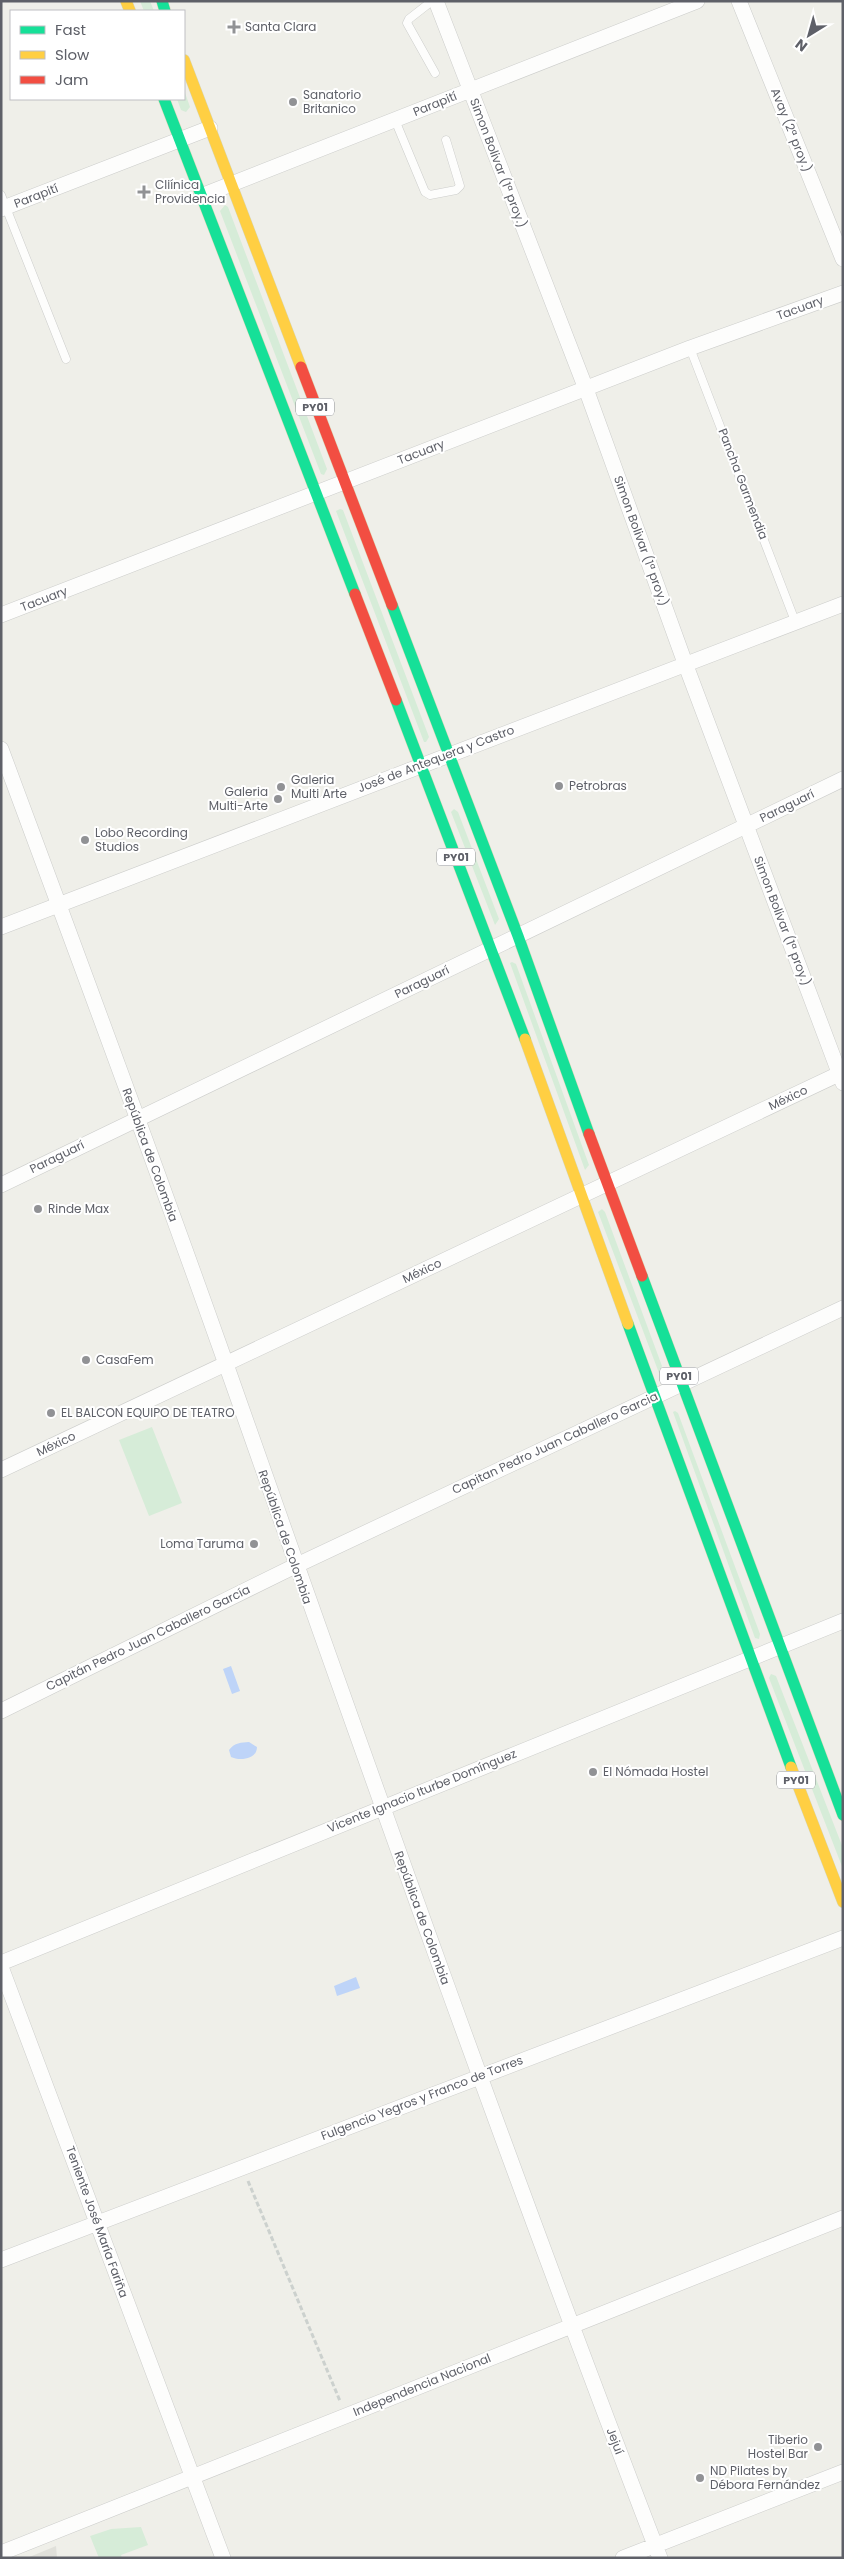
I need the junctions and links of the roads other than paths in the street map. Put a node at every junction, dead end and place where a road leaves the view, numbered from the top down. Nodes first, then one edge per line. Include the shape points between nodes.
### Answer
1 (432, 1) edge
2 (436, 1) edge
3 (697, 1) edge
4 (739, 1) edge
5 (185, 63) edge
6 (435, 73) dead end
7 (470, 91) junction
8 (164, 100) edge
9 (395, 120) junction
10 (210, 128) junction
11 (179, 139) junction
12 (446, 140) dead end
13 (231, 185) junction
14 (201, 196) junction
15 (3, 204) edge
16 (843, 259) edge
17 (843, 292) edge
18 (690, 348) junction
19 (66, 359) dead end
20 (586, 389) junction
21 (344, 482) junction
22 (315, 493) junction
23 (843, 604) edge
24 (1, 615) edge
25 (796, 621) junction
26 (685, 663) junction
27 (1, 749) edge
28 (447, 755) junction
29 (420, 766) junction
30 (843, 780) edge
31 (746, 826) junction
32 (59, 905) junction
33 (1, 927) edge
34 (518, 936) junction
35 (492, 948) junction
36 (842, 1076) edge
37 (136, 1119) junction
38 (607, 1183) junction
39 (1, 1185) edge
40 (582, 1195) junction
41 (843, 1308) edge
42 (226, 1365) junction
43 (682, 1384) junction
44 (655, 1397) junction
45 (1, 1470) edge
46 (295, 1566) junction
47 (843, 1621) edge
48 (780, 1646) junction
49 (750, 1659) junction
50 (1, 1711) edge
51 (382, 1806) junction
52 (843, 1815) edge
53 (843, 1902) edge
54 (843, 1938) edge
55 (1, 1962) edge
56 (1, 1967) edge
57 (480, 2075) junction
58 (843, 2218) edge
59 (97, 2223) junction
60 (1, 2260) edge
61 (570, 2325) junction
62 (843, 2472) edge
63 (192, 2477) junction
64 (657, 2552) edge
65 (1, 2553) edge
66 (223, 2558) edge
67 (623, 2558) edge

1 - 6 lane via 407,23
2 - 7 street, Simon Bolivar (1ª proy.)
3 - 7 street, Parapití
4 - 16 street, Avay (2ª proy.)
5 - 10 main road, PY01
7 - 9 street, Parapití
7 - 20 street, Simon Bolivar (1ª proy.)
8 - 11 main road, PY01
9 - 12 lane via 430,195 456,190 460,186
9 - 13 street, Parapití
10 - 11 street, Parapití
10 - 13 main road, PY01
11 - 14 main road, PY01
11 - 15 street, Parapití
13 - 14 street, Parapití
13 - 21 main road, PY01
14 - 22 main road, PY01
15 - 19 lane
17 - 18 street, Tacuary
18 - 20 street, Tacuary
18 - 25 lane, Pancha Garmendia
20 - 21 street, Tacuary
20 - 26 street, Simon Bolivar (1ª proy.)
21 - 22 street, Tacuary
21 - 28 main road, PY01
22 - 24 street, Tacuary
22 - 29 main road, PY01
23 - 25 street, José de Antequera y Castro
25 - 26 street, José de Antequera y Castro
26 - 28 street, José de Antequera y Castro
26 - 31 street, Simon Bolivar (1ª proy.)
27 - 32 street, República de Colombia
28 - 29 street, José de Antequera y Castro
28 - 34 main road, PY01
29 - 32 street, José de Antequera y Castro
29 - 35 main road, PY01
30 - 31 street, Paraguarí
31 - 34 street, Paraguarí
31 - 36 street, Simon Bolivar (1ª proy.)
32 - 33 street, José de Antequera y Castro
32 - 37 street, República de Colombia
34 - 35 street, Paraguarí
34 - 38 main road, PY01
35 - 37 street, Paraguarí
35 - 40 main road, PY01
36 - 38 street, México
37 - 39 street, Paraguarí
37 - 42 street, República de Colombia
38 - 40 street, México
38 - 43 main road, PY01
40 - 42 street, México
40 - 44 main road, PY01
41 - 43 street, Capitan Pedro Juan Caballero Garcia
42 - 45 street, México
42 - 46 street, República de Colombia
43 - 44 street, Capitan Pedro Juan Caballero Garcia
43 - 48 main road, PY01
44 - 46 street, Capitan Pedro Juan Caballero Garcia
44 - 49 main road, PY01
46 - 50 street, Capitán Pedro Juan Caballero García
46 - 51 street, República de Colombia
47 - 48 street, Vicente Ignacio Iturbe Domínguez
48 - 49 street, Vicente Ignacio Iturbe Domínguez
48 - 52 main road, PY01
49 - 51 street, Vicente Ignacio Iturbe Domínguez
49 - 53 main road, PY01
51 - 55 street, Vicente Ignacio Iturbe Domínguez
51 - 57 street, República de Colombia
54 - 57 street, Fulgencio Yegros y Franco de Torres
56 - 59 street, Teniente José María Fariña
57 - 59 street, Fulgencio Yegros y Franco de Torres
57 - 61 street, República de Colombia
58 - 61 street, Independencia Nacional
59 - 60 street, Fulgencio Yegros y Franco de Torres
59 - 63 street, Teniente José María Fariña
61 - 63 street, Independencia Nacional
61 - 64 street, Jejuí
62 - 64 street
63 - 65 street, Independencia Nacional
63 - 66 street, Teniente José María Fariña
64 - 67 street

